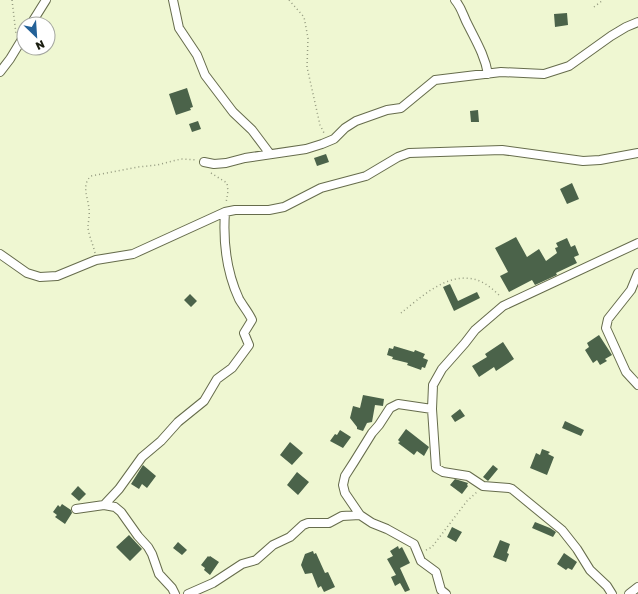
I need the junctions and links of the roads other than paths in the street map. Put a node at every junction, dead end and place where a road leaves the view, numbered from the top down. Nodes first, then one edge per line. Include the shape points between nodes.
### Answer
1 (46, 0) edge
2 (173, 0) edge
3 (455, 0) edge
4 (36, 16) edge
5 (638, 22) edge
6 (16, 49) edge
7 (0, 72) edge
8 (488, 74) junction
9 (638, 152) edge
10 (270, 154) junction
11 (204, 162) road end
12 (224, 212) junction
13 (638, 242) edge
14 (0, 254) edge
15 (638, 273) edge
16 (638, 385) edge
17 (432, 409) junction
18 (104, 505) junction
19 (76, 509) dead end
20 (360, 515) junction
21 (638, 587) edge
22 (175, 594) edge
23 (188, 594) edge
24 (446, 594) edge
25 (612, 594) edge
26 (629, 594) edge

1 - 4 street
2 - 10 street via 179,28 197,55 205,75
3 - 8 street via 479,46
5 - 8 street via 626,26 569,66 544,74
6 - 7 street
8 - 10 street via 435,80 401,108 356,121 334,139 306,149
9 - 12 street via 583,161 502,150 410,153 398,157 366,176 321,188 284,208
10 - 11 street via 226,163
12 - 14 street via 133,254 96,260 57,276 40,277 27,273
12 - 18 street via 223,231 232,279 240,300 252,320 244,333 249,345 232,368 217,379 204,401 178,422 142,458
13 - 17 street via 493,314 475,330 438,374 433,385
15 - 16 street via 631,290 608,319 606,328 626,372
17 - 20 street via 394,405 372,432 343,481 345,493
17 - 25 street via 436,468 468,476 483,486 512,489 562,530 590,570
18 - 19 street
18 - 22 street via 115,508 125,516 152,554 159,574
20 - 23 street via 342,516 329,523 303,525 256,560 242,564 213,583
20 - 24 street via 414,544 422,561 436,572 440,590
21 - 26 street

